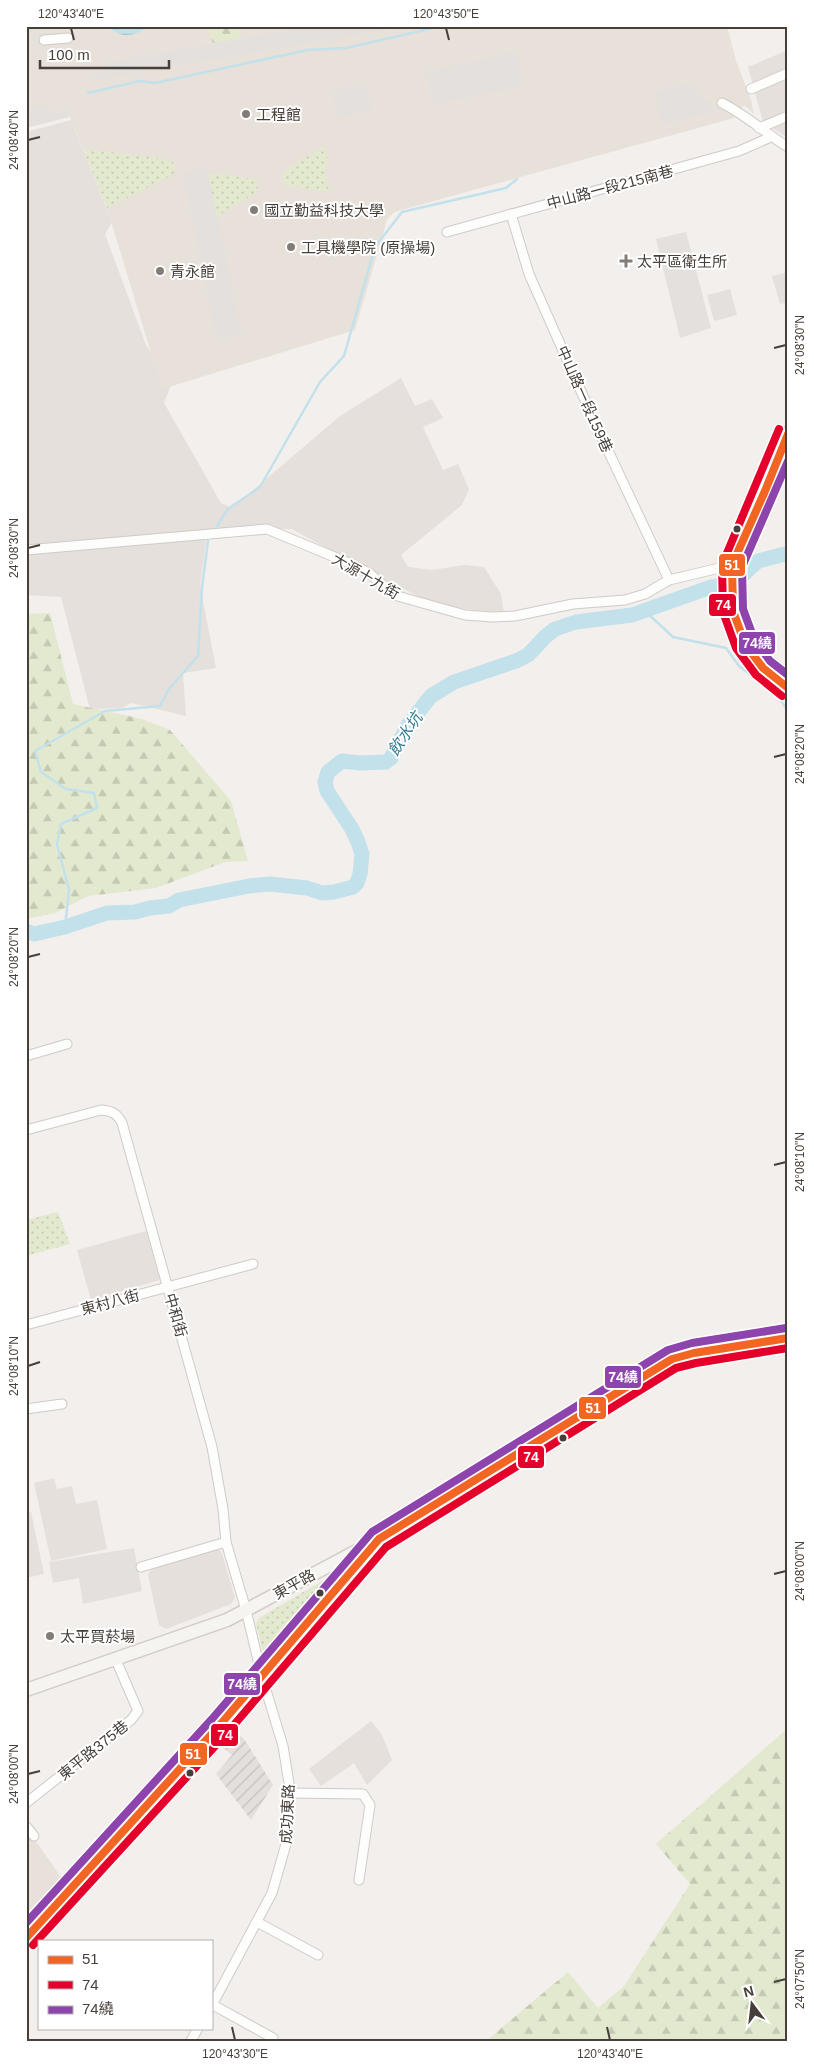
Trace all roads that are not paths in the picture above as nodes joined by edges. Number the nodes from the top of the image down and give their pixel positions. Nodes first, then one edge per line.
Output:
1 (68, 38) dead end
2 (44, 40) dead end
3 (788, 73) edge
4 (750, 89) dead end
5 (722, 104) dead end
6 (788, 116) edge
7 (759, 128) junction
8 (772, 137) junction
9 (788, 147) edge
10 (511, 214) junction
11 (447, 232) dead end
12 (788, 433) edge
13 (26, 550) edge
14 (732, 565) junction
15 (669, 580) junction
16 (788, 688) edge
17 (67, 1044) dead end
18 (26, 1056) edge
19 (26, 1130) edge
20 (253, 1264) dead end
21 (168, 1287) junction
22 (26, 1325) edge
23 (788, 1338) edge
24 (62, 1404) dead end
25 (26, 1409) edge
26 (379, 1538) junction
27 (226, 1542) junction
28 (141, 1567) dead end
29 (246, 1610) junction
30 (116, 1660) junction
31 (262, 1677) junction
32 (26, 1690) edge
33 (290, 1793) junction
34 (26, 1803) edge
35 (26, 1826) edge
36 (34, 1836) dead end
37 (359, 1880) dead end
38 (256, 1922) junction
39 (26, 1938) edge
40 (318, 1955) dead end
41 (212, 2006) edge
42 (273, 2041) edge

1 - 2 street
3 - 4 street
5 - 7 street
6 - 7 street
7 - 8 street
8 - 9 street
8 - 10 street, 中山路一段215南巷
10 - 11 street, 中山路一段215南巷
10 - 15 street, 中山路一段159巷
12 - 14 main road
13 - 15 street, 大源十九街
14 - 15 street, 大源十九街
14 - 16 main road
17 - 18 street
19 - 21 street, 中和街
20 - 21 street, 東村八街
21 - 22 street, 東村八街
21 - 27 street, 中和街
23 - 26 main road, 東平路
24 - 25 street
26 - 29 main road, 東平路
26 - 31 main road
27 - 28 street
27 - 29 street, 中和街
29 - 30 main road, 東平路
29 - 31 street, 成功東路
30 - 32 main road, 東平路
30 - 34 street, 東平路375巷
31 - 33 street, 成功東路
31 - 39 main road
33 - 37 street
33 - 38 street, 成功東路
35 - 36 street
38 - 40 street
38 - 41 street, 成功東路
41 - 42 street

